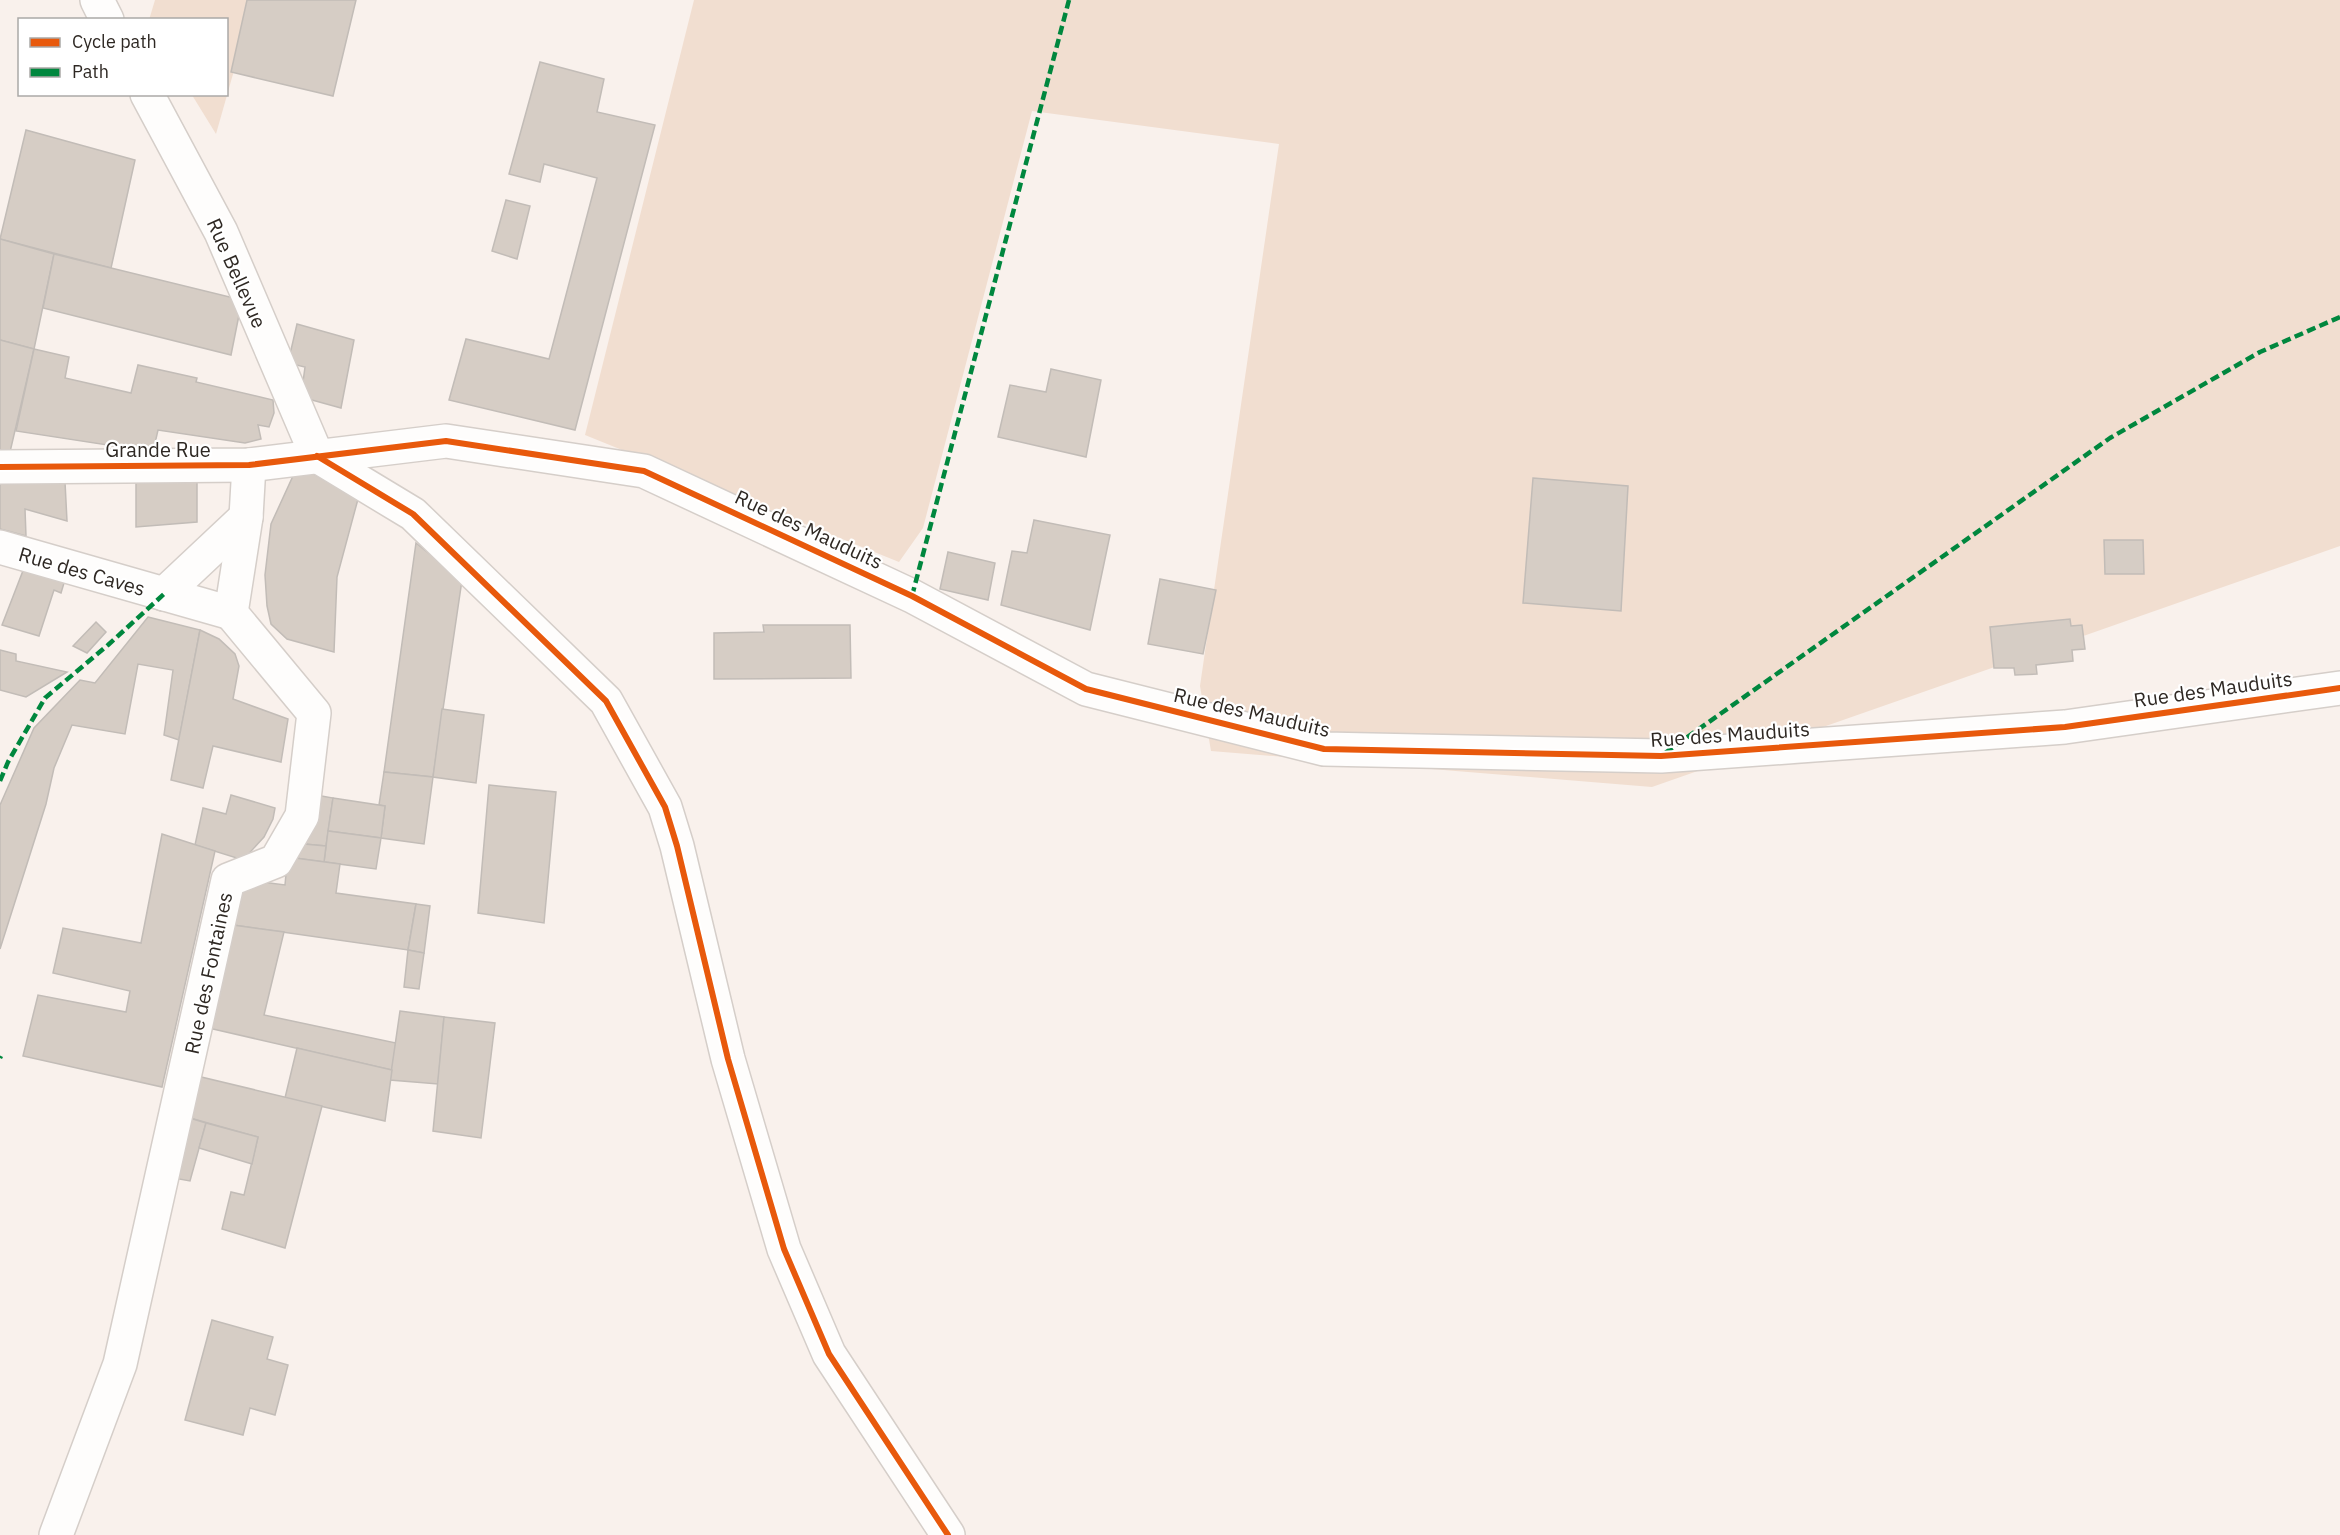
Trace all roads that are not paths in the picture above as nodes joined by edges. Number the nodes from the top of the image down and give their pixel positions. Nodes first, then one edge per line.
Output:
1 (97, 0) edge
2 (106, 18) edge
3 (148, 96) edge
4 (317, 456) junction
5 (249, 465) junction
6 (0, 467) edge
7 (246, 517) junction
8 (0, 547) edge
9 (164, 594) junction
10 (231, 613) junction
11 (2340, 688) edge
12 (56, 1535) edge
13 (948, 1535) edge

1 - 2 street
3 - 4 street, Rue Bellevue
4 - 5 street, Grande Rue
4 - 11 street, Rue des Mauduits
4 - 13 street
5 - 6 street, Grande Rue
5 - 7 street
7 - 9 street, Rue des Caves
7 - 10 street
8 - 9 street, Rue des Caves
9 - 10 street, Rue des Caves
10 - 12 street, Rue des Fontaines

